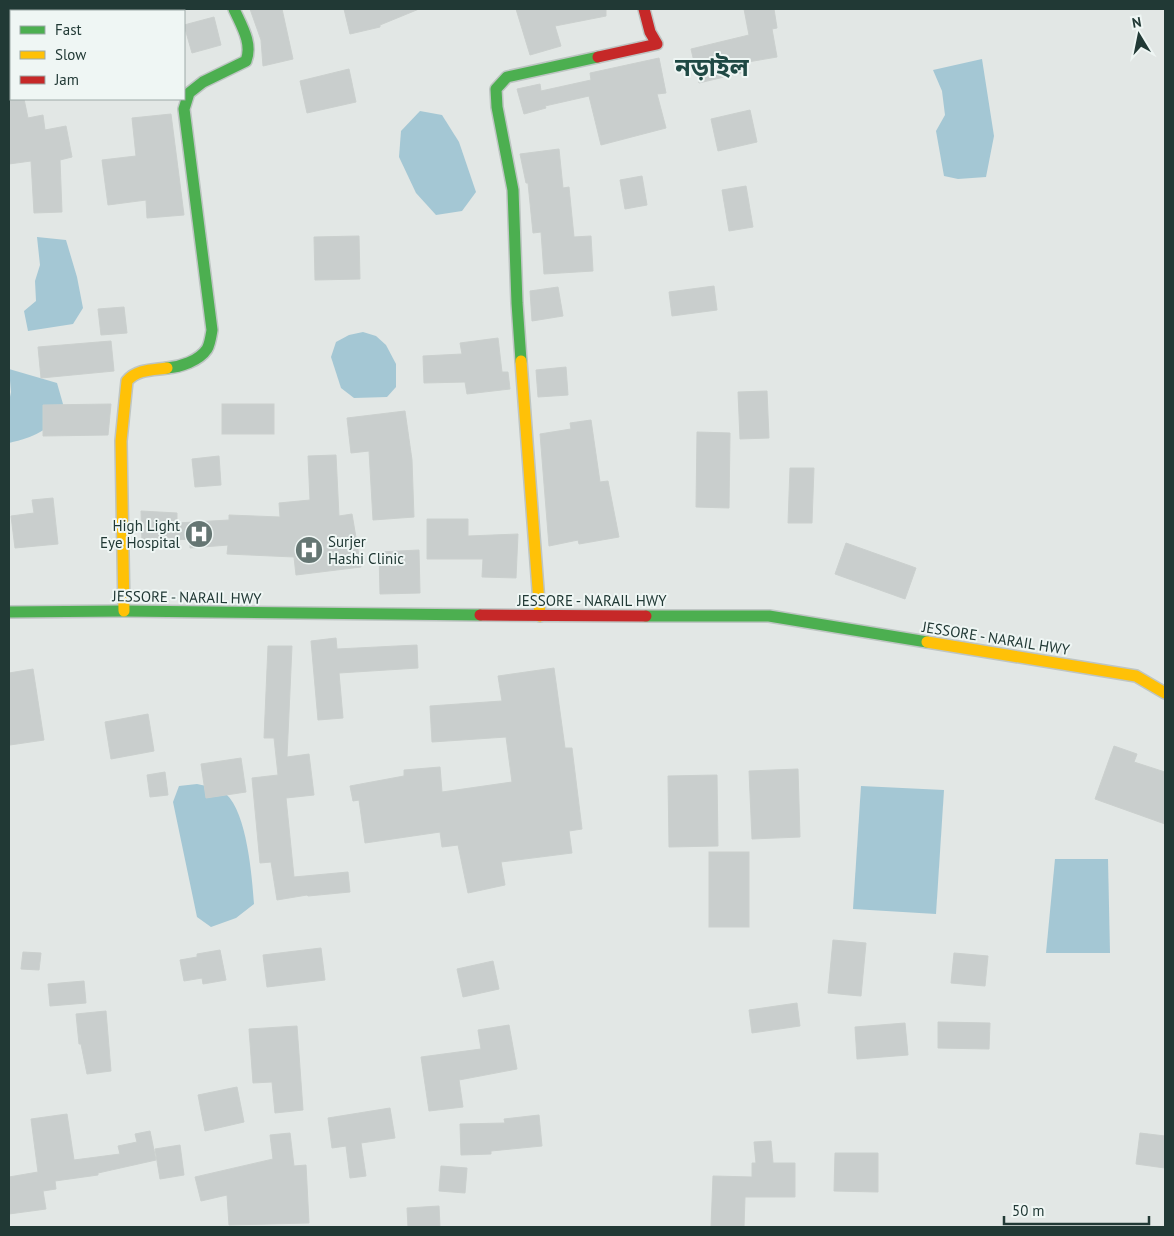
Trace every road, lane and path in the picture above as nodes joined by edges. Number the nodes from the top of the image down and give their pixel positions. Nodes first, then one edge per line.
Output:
1 (234, 9) edge
2 (644, 9) edge
3 (124, 611) junction
4 (9, 612) edge
5 (540, 616) junction
6 (1165, 693) edge

1 - 3 main road
2 - 5 main road
3 - 4 main road, JESSORE - NARAIL HWY
3 - 5 main road, JESSORE - NARAIL HWY
5 - 6 main road, JESSORE - NARAIL HWY

